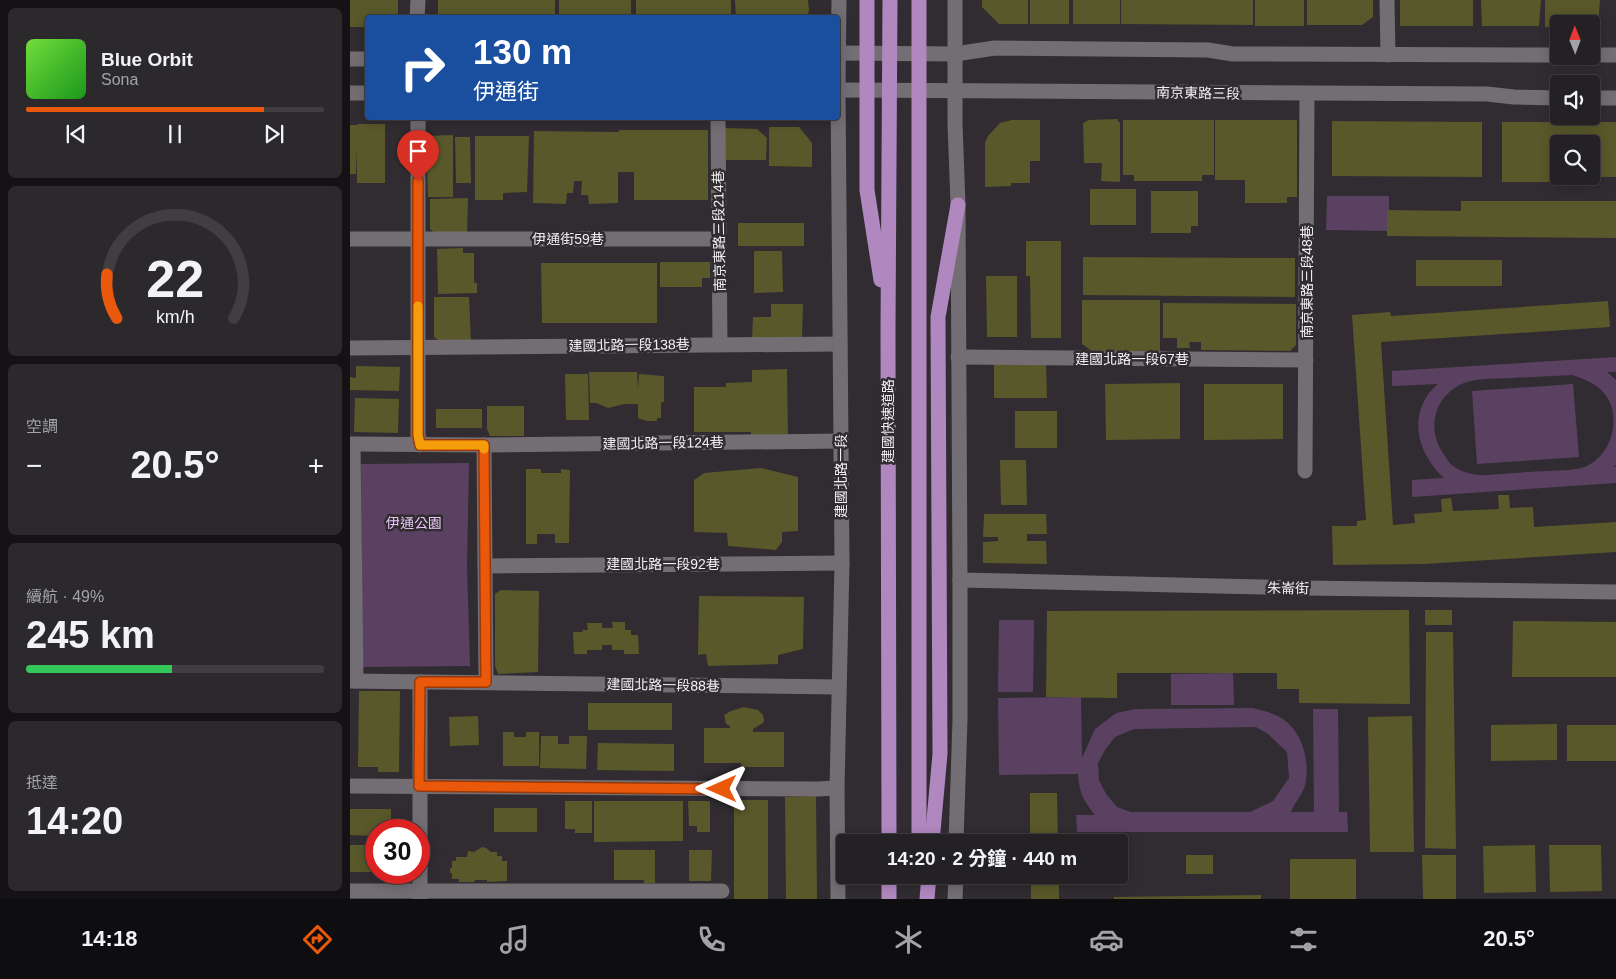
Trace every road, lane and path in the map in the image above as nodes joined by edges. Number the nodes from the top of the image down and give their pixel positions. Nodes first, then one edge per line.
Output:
1 (418, 0) edge
2 (839, 0) edge
3 (867, 0) edge
4 (890, 0) edge
5 (920, 0) edge
6 (955, 0) edge
7 (1387, 0) edge
8 (417, 15) edge
9 (839, 15) edge
10 (840, 53) edge
11 (955, 54) junction
12 (1388, 55) junction
13 (1550, 55) edge
14 (1600, 55) edge
15 (1616, 55) edge
16 (365, 58) edge
17 (350, 59) edge
18 (840, 90) edge
19 (955, 91) junction
20 (350, 93) edge
21 (365, 93) edge
22 (1307, 94) junction
23 (1550, 98) edge
24 (1600, 98) edge
25 (1616, 98) edge
26 (418, 120) edge
27 (718, 120) edge
28 (838, 120) edge
29 (958, 205) junction
30 (417, 238) junction
31 (350, 239) edge
32 (719, 239) junction
33 (888, 329) junction
34 (720, 344) junction
35 (840, 344) junction
36 (350, 348) edge
37 (418, 348) junction
38 (958, 357) junction
39 (1306, 360) junction
40 (842, 441) junction
41 (352, 444) edge
42 (420, 445) junction
43 (484, 445) junction
44 (1305, 471) dead end
45 (352, 562) edge
46 (842, 563) junction
47 (485, 566) junction
48 (960, 580) junction
49 (1616, 592) edge
50 (353, 681) edge
51 (420, 682) junction
52 (486, 682) junction
53 (839, 687) junction
54 (350, 786) edge
55 (419, 786) junction
56 (836, 788) junction
57 (889, 834) edge
58 (919, 834) edge
59 (933, 834) edge
60 (956, 834) edge
61 (889, 884) edge
62 (919, 884) edge
63 (928, 884) edge
64 (956, 884) edge
65 (350, 891) edge
66 (722, 891) dead end
67 (420, 895) edge
68 (838, 899) edge
69 (889, 899) edge
70 (919, 899) edge
71 (927, 899) edge
72 (955, 899) edge

1 - 8 street
2 - 9 street, 建國北路一段
3 - 33 highway
4 - 33 highway, 建國快速道路
5 - 58 highway
6 - 11 street
7 - 12 street
10 - 11 street
11 - 12 street
11 - 19 street
12 - 13 street
14 - 15 street
16 - 17 street
18 - 19 street, 南京東路三段
19 - 22 street, 南京東路三段
19 - 29 street
20 - 21 street
22 - 23 street, 南京東路三段
22 - 39 street, 南京東路三段48巷
24 - 25 street
26 - 30 street
27 - 32 street, 南京東路三段214巷
28 - 35 street, 建國北路一段
29 - 38 street
29 - 59 highway
30 - 31 street, 伊通街59巷
30 - 32 street, 伊通街59巷
30 - 37 street
32 - 34 street, 南京東路三段214巷
33 - 57 highway, 建國快速道路
34 - 35 street, 建國北路一段138巷
34 - 37 street, 建國北路一段138巷
35 - 40 street, 建國北路一段
36 - 37 street, 建國北路一段138巷
37 - 42 street
38 - 39 street, 建國北路一段67巷
38 - 48 street
39 - 44 street, 南京東路三段48巷
40 - 43 street, 建國北路一段124巷
40 - 46 street, 建國北路一段
41 - 42 street, 建國北路一段124巷
41 - 45 street
42 - 43 street, 建國北路一段124巷
43 - 47 street
45 - 50 street
46 - 47 street, 建國北路一段92巷
46 - 53 street, 建國北路一段
47 - 52 street
48 - 49 street, 朱崙街
48 - 60 street
50 - 51 street, 建國北路一段88巷
51 - 52 street, 建國北路一段88巷
51 - 55 street
52 - 53 street, 建國北路一段88巷
53 - 56 street, 建國北路一段
54 - 55 street
55 - 56 street
55 - 67 street
56 - 68 street, 建國北路一段
61 - 69 highway
62 - 70 highway
63 - 71 highway
64 - 72 street
65 - 67 street
66 - 67 street

